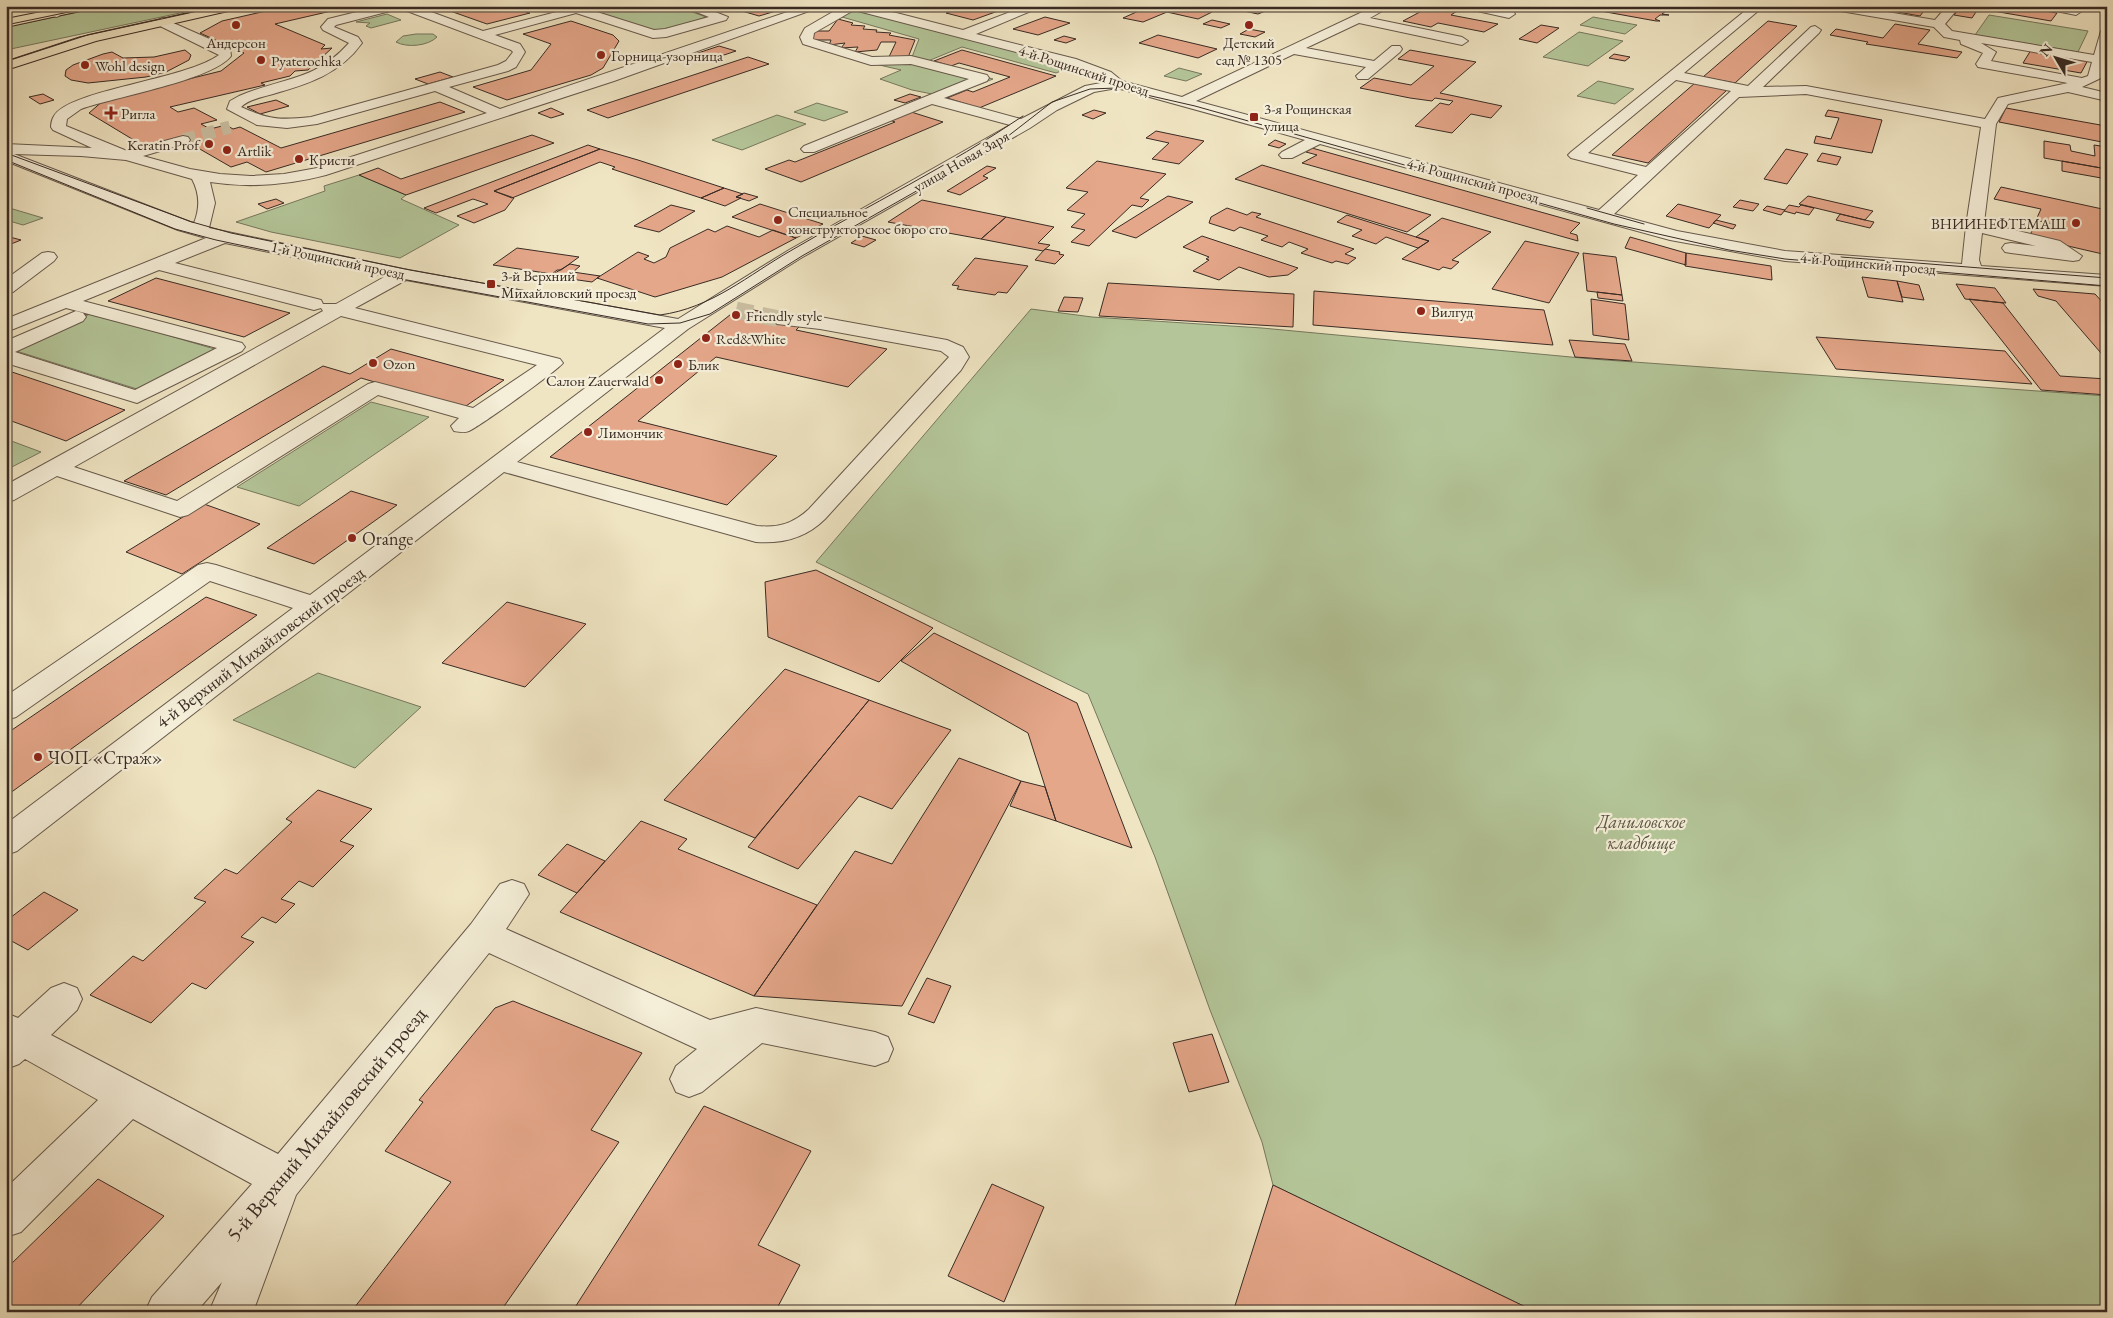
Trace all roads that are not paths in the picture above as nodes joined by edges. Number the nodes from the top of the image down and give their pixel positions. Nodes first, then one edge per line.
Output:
1 (89, 6) edge
2 (237, 6) edge
3 (687, 6) edge
4 (817, 6) edge
5 (853, 6) edge
6 (1037, 6) edge
7 (1385, 6) edge
8 (1468, 6) edge
9 (1758, 6) edge
10 (1829, 6) edge
11 (1954, 6) edge
12 (2046, 6) edge
13 (390, 7) edge
14 (570, 8) edge
15 (54, 10) edge
16 (923, 10) dead end
17 (2076, 11) dead end
18 (1509, 14) dead end
19 (722, 17) junction
20 (902, 18) junction
21 (1358, 19) junction
22 (736, 21) dead end
23 (162, 22) junction
24 (6, 23) edge
25 (1943, 29) junction
26 (1815, 30) dead end
27 (649, 34) junction
28 (964, 34) junction
29 (482, 35) junction
30 (93, 38) junction
31 (2106, 38) edge
32 (1462, 41) dead end
33 (642, 47) dead end
34 (1396, 49) dead end
35 (1293, 50) junction
36 (6, 54) edge
37 (1377, 65) junction
38 (6, 66) edge
39 (2101, 68) edge
40 (1673, 75) junction
41 (1358, 80) dead end
42 (2084, 82) junction
43 (1117, 84) junction
44 (437, 87) junction
45 (2068, 88) junction
46 (1751, 91) junction
47 (2107, 97) edge
48 (931, 99) junction
49 (1186, 101) junction
50 (1048, 109) junction
51 (501, 114) junction
52 (1069, 116) dead end
53 (256, 120) junction
54 (1989, 124) junction
55 (238, 125) tunnel mouth
56 (1025, 125) junction
57 (1319, 138) junction
58 (183, 140) tunnel mouth
59 (6, 149) edge
60 (810, 149) dead end
61 (1287, 155) dead end
62 (6, 156) edge
63 (125, 156) junction
64 (28, 165) junction
65 (1651, 173) junction
66 (6, 174) edge
67 (199, 177) junction
68 (1602, 216) junction
69 (1974, 226) junction
70 (199, 230) junction
71 (223, 237) junction
72 (2011, 248) dead end
73 (795, 254) junction
74 (48, 257) dead end
75 (817, 259) dead end
76 (157, 264) junction
77 (1973, 271) junction
78 (403, 274) junction
79 (2107, 281) edge
80 (6, 288) edge
81 (64, 302) junction
82 (314, 304) junction
83 (714, 305) junction
84 (93, 308) junction
85 (338, 310) junction
86 (736, 310) tunnel mouth
87 (784, 320) tunnel mouth
88 (681, 325) junction
89 (6, 326) edge
90 (235, 347) junction
91 (6, 349) edge
92 (6, 356) edge
93 (500, 464) junction
94 (55, 468) junction
95 (6, 495) edge
96 (314, 606) junction
97 (6, 710) edge
98 (6, 842) edge
99 (512, 894) dead end
100 (483, 934) junction
101 (64, 999) dead end
102 (756, 1025) junction
103 (12, 1040) edge
104 (874, 1049) dead end
105 (688, 1079) dead end
106 (129, 1096) junction
107 (282, 1179) junction
108 (6, 1217) edge
109 (167, 1312) edge
110 (231, 1312) edge

1 - 15 main road
2 - 23 main road
3 - 19 street
4 - 51 street
5 - 20 street, 4-й Рощинский проезд
5 - 48 street
6 - 28 street
7 - 21 street
8 - 18 street
9 - 40 street
10 - 25 street
11 - 25 street
12 - 17 street
13 - 29 street
13 - 53 street
14 - 27 street
14 - 29 street
15 - 24 main road
16 - 20 street
19 - 22 street
19 - 27 street
20 - 28 street, 4-й Рощинский проезд
21 - 32 street
21 - 35 street
23 - 30 main road
23 - 63 street
25 - 39 street
25 - 42 street
26 - 46 street
27 - 33 street
28 - 43 street, 4-й Рощинский проезд
29 - 44 street
30 - 36 main road
30 - 38 main road
31 - 39 street
34 - 37 street
35 - 37 street
35 - 49 street
37 - 41 street
39 - 42 street
40 - 46 street
40 - 65 street
42 - 45 street
43 - 49 street, 4-й Рощинский проезд
43 - 50 street, улица Новая Заря
44 - 51 street
44 - 53 street
45 - 47 street
45 - 54 street
46 - 54 street
46 - 65 street
48 - 56 street
48 - 60 street
49 - 57 street, 4-й Рощинский проезд
50 - 52 street
50 - 56 street, улица Новая Заря
51 - 67 street
53 - 55 street
54 - 69 street
56 - 73 street, улица Новая Заря
57 - 61 street
57 - 68 street, 4-й Рощинский проезд
58 - 63 street
59 - 63 street
62 - 64 street, 1-й Рощинский проезд
63 - 67 street
64 - 66 street
64 - 70 street, 1-й Рощинский проезд
65 - 68 street
67 - 70 street
68 - 77 street, 4-й Рощинский проезд
69 - 72 street
69 - 77 street
70 - 71 street, 1-й Рощинский проезд
71 - 76 street
71 - 78 street, 1-й Рощинский проезд
73 - 75 street
73 - 83 street, улица Новая Заря
74 - 80 street
76 - 81 street
76 - 82 street
77 - 79 street, 4-й Рощинский проезд
78 - 85 street
78 - 88 street, 1-й Рощинский проезд
81 - 84 street
81 - 89 street
82 - 85 street
82 - 90 street
83 - 86 street
83 - 88 street, улица Новая Заря
84 - 90 street
84 - 91 street
85 - 94 street
85 - 94 street
87 - 93 street
88 - 93 street, 4-й Верхний Михайловский проезд
90 - 92 street
93 - 96 street, 4-й Верхний Михайловский проезд
94 - 95 street
96 - 97 street
96 - 98 street, 4-й Верхний Михайловский проезд
99 - 100 street, 5-й Верхний Михайловский проезд
100 - 102 street
100 - 107 street, 5-й Верхний Михайловский проезд
101 - 103 street
102 - 104 street
102 - 105 street
103 - 106 street
106 - 107 street
106 - 108 street
107 - 109 street, 5-й Верхний Михайловский проезд
107 - 110 street

